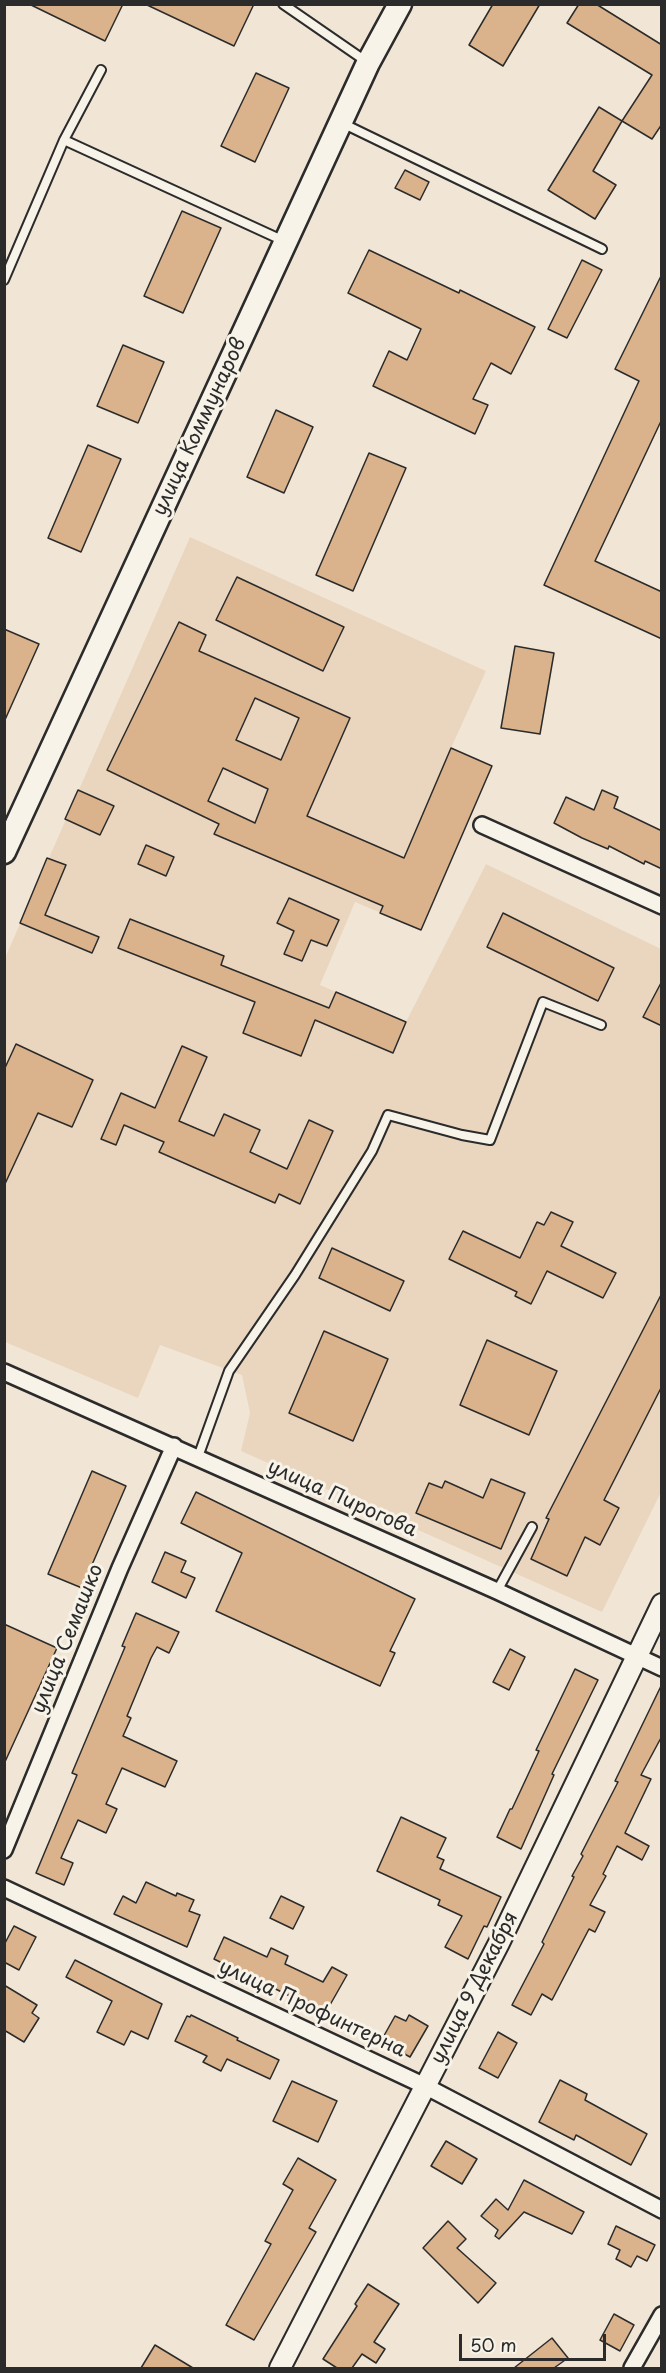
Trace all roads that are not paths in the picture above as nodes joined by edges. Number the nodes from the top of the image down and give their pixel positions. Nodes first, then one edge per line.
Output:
1 (283, 4) edge
2 (400, 4) edge
3 (368, 63) junction
4 (101, 70) dead end
5 (340, 122) junction
6 (64, 140) junction
7 (285, 242) junction
8 (602, 249) dead end
9 (4, 280) edge
10 (482, 825) dead end
11 (4, 852) edge
12 (662, 906) edge
13 (601, 1025) dead end
14 (4, 1372) edge
15 (174, 1446) junction
16 (198, 1457) junction
17 (532, 1527) dead end
18 (496, 1591) junction
19 (662, 1604) edge
20 (638, 1655) junction
21 (662, 1668) edge
22 (4, 1850) edge
23 (4, 1888) edge
24 (425, 2086) junction
25 (662, 2210) edge
26 (662, 2315) edge
27 (280, 2368) edge
28 (632, 2368) edge

1 - 3 lane
2 - 3 main road, улица Коммунаров
3 - 5 main road, улица Коммунаров
4 - 6 lane
5 - 7 main road, улица Коммунаров
5 - 8 lane
6 - 7 lane
6 - 9 lane
7 - 11 main road, улица Коммунаров
10 - 12 street
13 - 16 lane
14 - 15 street, улица Пирогова
15 - 16 street, улица Пирогова
15 - 22 street, улица Семашко
16 - 18 street, улица Пирогова
17 - 18 lane
18 - 20 street, улица Пирогова
19 - 20 street, улица 9 Декабря
20 - 21 street, улица Пирогова
20 - 24 street, улица 9 Декабря
23 - 24 street, улица Профинтерна
24 - 25 street, улица Профинтерна
24 - 27 street, улица 9 Декабря
26 - 28 street

